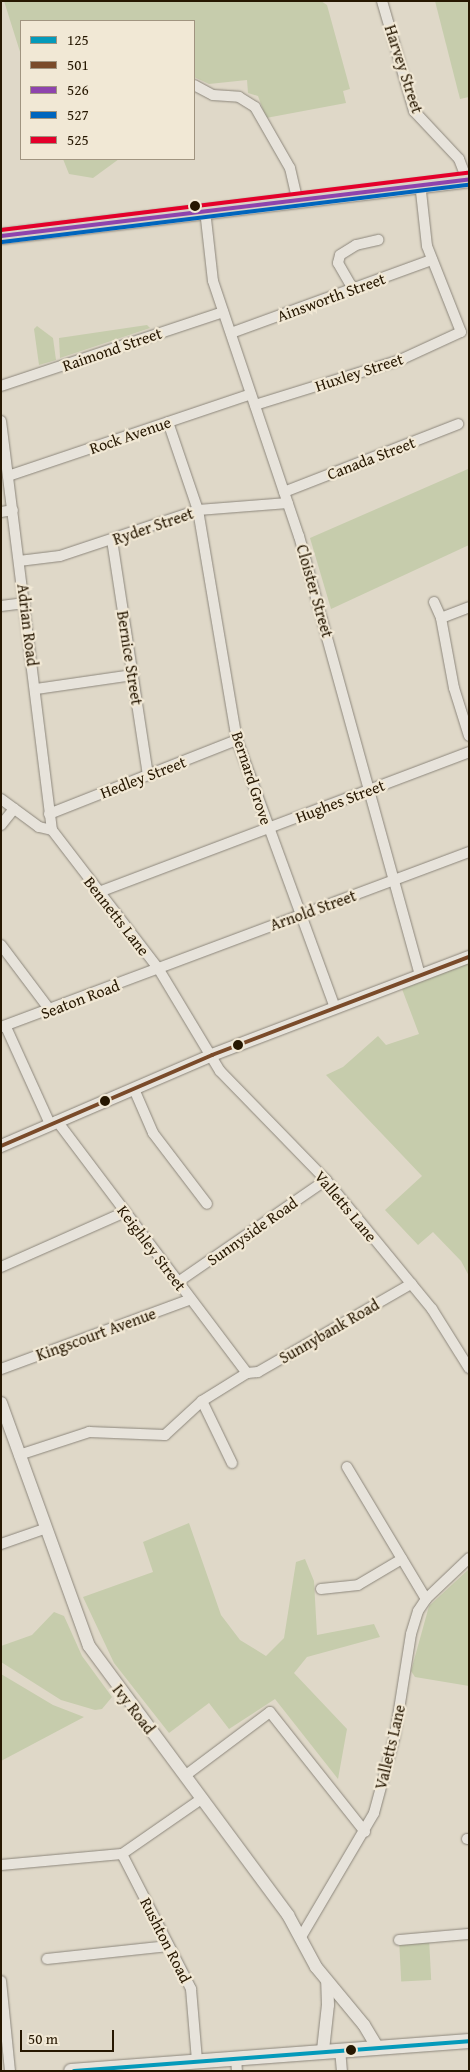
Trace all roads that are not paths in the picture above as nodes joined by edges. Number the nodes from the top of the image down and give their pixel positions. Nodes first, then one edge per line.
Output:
1 (382, 1) edge
2 (195, 86) edge
3 (468, 180) edge
4 (420, 183) junction
5 (297, 198) junction
6 (205, 210) junction
7 (1, 236) edge
8 (378, 240) dead end
9 (432, 260) junction
10 (353, 289) junction
11 (223, 312) junction
12 (231, 333) junction
13 (1, 386) edge
14 (251, 394) junction
15 (255, 405) junction
16 (1, 422) edge
17 (168, 422) junction
18 (458, 424) dead end
19 (8, 476) junction
20 (284, 492) junction
21 (288, 503) junction
22 (13, 510) junction
23 (198, 510) junction
24 (1, 512) edge
25 (112, 540) junction
26 (19, 561) junction
27 (434, 602) dead end
28 (25, 604) junction
29 (1, 606) edge
30 (469, 608) edge
31 (441, 618) junction
32 (133, 675) junction
33 (36, 689) junction
34 (469, 736) edge
35 (237, 740) junction
36 (469, 752) edge
37 (148, 775) junction
38 (370, 790) junction
39 (1, 799) edge
40 (14, 809) junction
41 (49, 814) junction
42 (1, 825) edge
43 (268, 828) junction
44 (52, 830) junction
45 (469, 852) edge
46 (394, 880) junction
47 (99, 892) junction
48 (299, 915) junction
49 (1, 945) edge
50 (469, 957) edge
51 (158, 968) junction
52 (420, 975) junction
53 (335, 1008) junction
54 (50, 1010) junction
55 (3, 1027) edge
56 (212, 1055) junction
57 (134, 1089) junction
58 (53, 1123) junction
59 (1, 1146) edge
60 (326, 1180) junction
61 (207, 1204) dead end
62 (124, 1212) junction
63 (1, 1267) edge
64 (178, 1282) junction
65 (411, 1284) junction
66 (191, 1299) junction
67 (469, 1368) edge
68 (1, 1369) edge
69 (247, 1373) junction
70 (202, 1401) junction
71 (1, 1403) edge
72 (20, 1455) junction
73 (232, 1463) dead end
74 (347, 1467) dead end
75 (44, 1529) junction
76 (1, 1544) edge
77 (469, 1558) edge
78 (402, 1559) junction
79 (321, 1589) dead end
80 (426, 1599) junction
81 (186, 1775) junction
82 (203, 1798) junction
83 (364, 1832) junction
84 (122, 1854) junction
85 (1, 1865) edge
86 (469, 1934) edge
87 (301, 1937) junction
88 (399, 1940) dead end
89 (168, 1946) junction
90 (47, 1959) dead end
91 (1, 1981) edge
92 (327, 1982) junction
93 (469, 2041) edge
94 (377, 2047) junction
95 (340, 2049) junction
96 (323, 2050) junction
97 (197, 2061) junction
98 (236, 2064) edge
99 (113, 2069) edge
100 (10, 2071) edge
101 (71, 2071) edge
102 (342, 2071) edge

1 - 3 street, Harvey Street
2 - 5 street
3 - 4 main road
4 - 5 main road
4 - 9 street
5 - 6 main road
6 - 7 main road
6 - 11 street, Cloister Street
8 - 10 street
9 - 10 street, Ainsworth Street
9 - 15 street, Huxley Street
10 - 12 street, Ainsworth Street
11 - 12 street, Cloister Street
11 - 13 street, Raimond Street
12 - 14 street, Cloister Street
14 - 15 street, Cloister Street
14 - 17 street, Rock Avenue
15 - 20 street, Cloister Street
16 - 19 street, Adrian Road
17 - 19 street, Rock Avenue
17 - 23 street, Bernard Grove
18 - 20 street, Canada Street
19 - 22 street, Adrian Road
20 - 21 street, Cloister Street
21 - 23 street, Ryder Street
21 - 38 street, Cloister Street
22 - 24 street
22 - 26 street, Adrian Road
23 - 25 street, Ryder Street
23 - 35 street, Bernard Grove
25 - 26 street, Ryder Street
25 - 32 street, Bernice Street
26 - 28 street, Adrian Road
27 - 31 street
28 - 29 street
28 - 33 street, Adrian Road
30 - 31 street
31 - 34 street
32 - 33 street
32 - 37 street, Bernice Street
33 - 41 street, Adrian Road
35 - 37 street, Hedley Street
35 - 43 street, Bernard Grove
36 - 38 street, Hughes Street
37 - 41 street, Hedley Street
38 - 43 street, Hughes Street
38 - 46 street, Cloister Street
39 - 40 street
40 - 42 street
40 - 44 street
41 - 44 street, Adrian Road
43 - 47 street, Hughes Street
43 - 48 street, Bernard Grove
44 - 47 street, Bennetts Lane
45 - 46 street, Arnold Street
46 - 48 street, Arnold Street
46 - 52 street, Cloister Street
47 - 51 street, Bennetts Lane
48 - 51 street, Arnold Street
48 - 53 street, Bernard Grove
49 - 54 street
50 - 52 street
51 - 54 street, Seaton Road
51 - 56 street, Bennetts Lane
52 - 53 street
53 - 56 street
54 - 55 street, Seaton Road
55 - 58 street, Keighley Street
56 - 57 street
56 - 60 street, Valletts Lane
57 - 58 street
57 - 61 street
58 - 59 street
58 - 62 street, Keighley Street
60 - 64 street, Sunnyside Road
60 - 65 street, Valletts Lane
62 - 63 street
62 - 64 street, Keighley Street
64 - 66 street, Keighley Street
65 - 67 street, Valletts Lane
65 - 69 street, Sunnybank Road
66 - 68 street, Kingscourt Avenue
66 - 69 street, Keighley Street
69 - 70 street, Sunnybank Road
70 - 72 street, Sunnybank Road
70 - 73 street
71 - 72 street, Ivy Road
72 - 75 street, Ivy Road
74 - 78 street
75 - 76 street
75 - 81 street, Ivy Road
77 - 80 street, Valletts Lane
78 - 79 street
78 - 80 street
80 - 83 street, Valletts Lane
81 - 82 street, Ivy Road
81 - 83 street
82 - 84 street
82 - 87 street, Ivy Road
83 - 87 street, Valletts Lane
84 - 85 street
84 - 89 street, Rushton Road
86 - 88 street
87 - 92 street, Ivy Road
89 - 90 street
89 - 97 street, Rushton Road
91 - 100 street
92 - 94 street, Ivy Road
92 - 96 street, Ivy Road
93 - 94 main road
94 - 95 main road
95 - 96 main road
95 - 102 street
96 - 98 main road
97 - 98 main road
97 - 99 main road
99 - 101 main road

